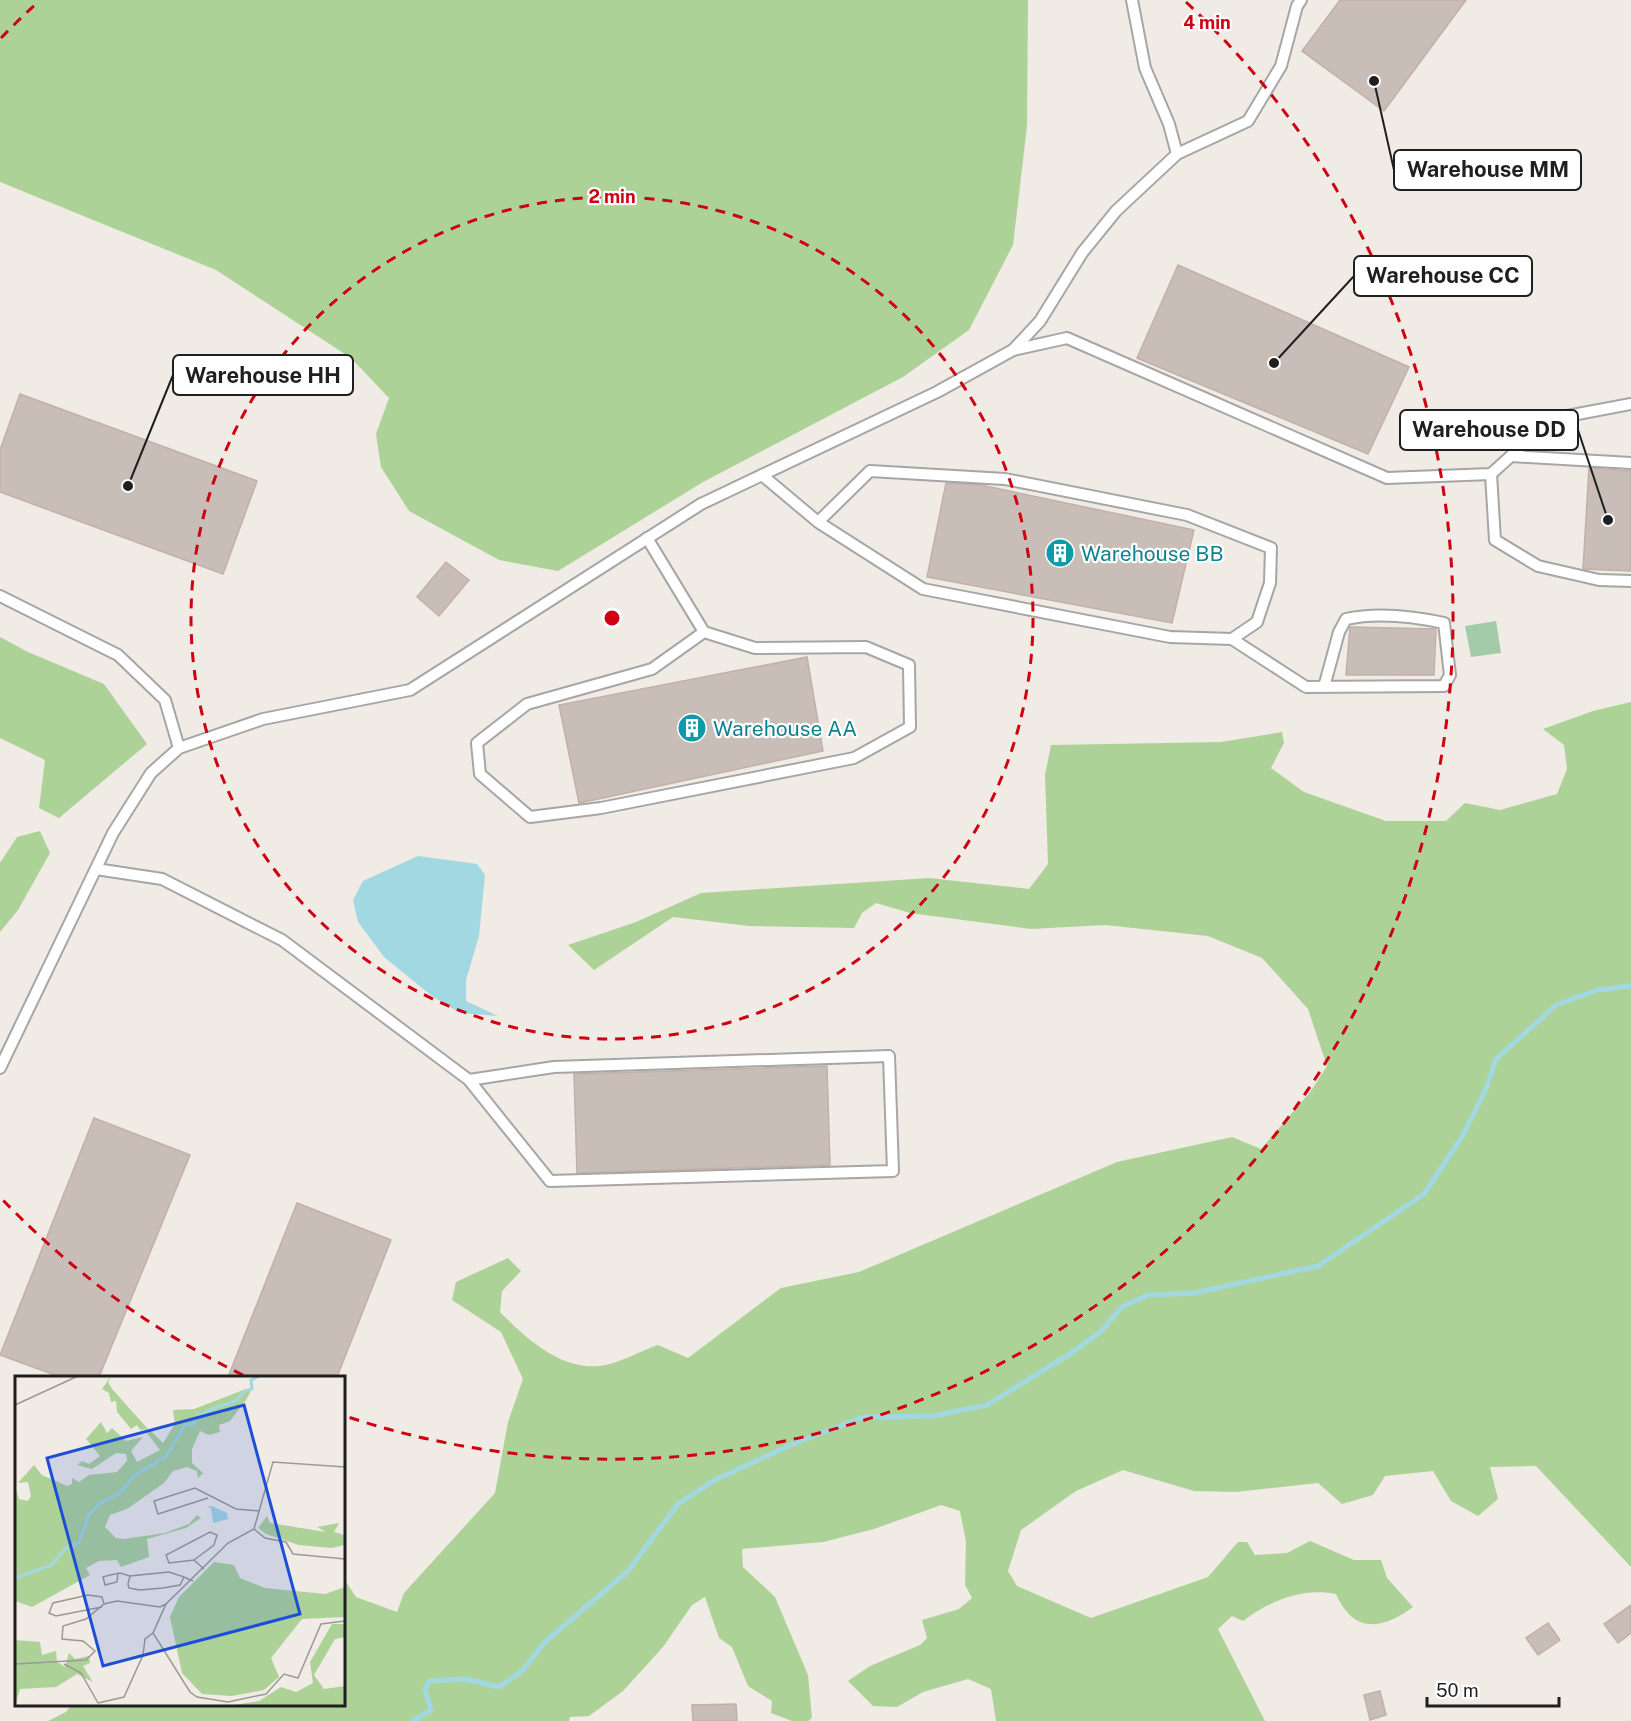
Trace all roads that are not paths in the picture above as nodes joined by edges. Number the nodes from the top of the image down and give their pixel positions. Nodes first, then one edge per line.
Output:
1 (1132, 0) edge
2 (1302, 0) edge
3 (1177, 154) junction
4 (1013, 350) junction
5 (1631, 404) edge
6 (1511, 456) junction
7 (1631, 463) edge
8 (1491, 474) junction
9 (762, 475) junction
10 (818, 522) junction
11 (647, 538) junction
12 (1631, 581) edge
13 (0, 596) edge
14 (704, 632) junction
15 (1232, 639) junction
16 (1324, 687) junction
17 (179, 748) junction
18 (96, 869) junction
19 (0, 1068) edge
20 (469, 1080) junction

1 - 3 lane
2 - 3 lane
3 - 4 lane
4 - 8 lane
4 - 9 lane
5 - 6 lane
6 - 7 lane
6 - 8 lane
8 - 12 lane
9 - 10 lane
9 - 11 lane
10 - 15 lane
10 - 15 lane
11 - 14 lane
11 - 17 lane
13 - 17 lane
14 - 14 lane
15 - 16 lane
16 - 16 lane
17 - 18 lane
18 - 19 lane
18 - 20 lane
20 - 20 lane

